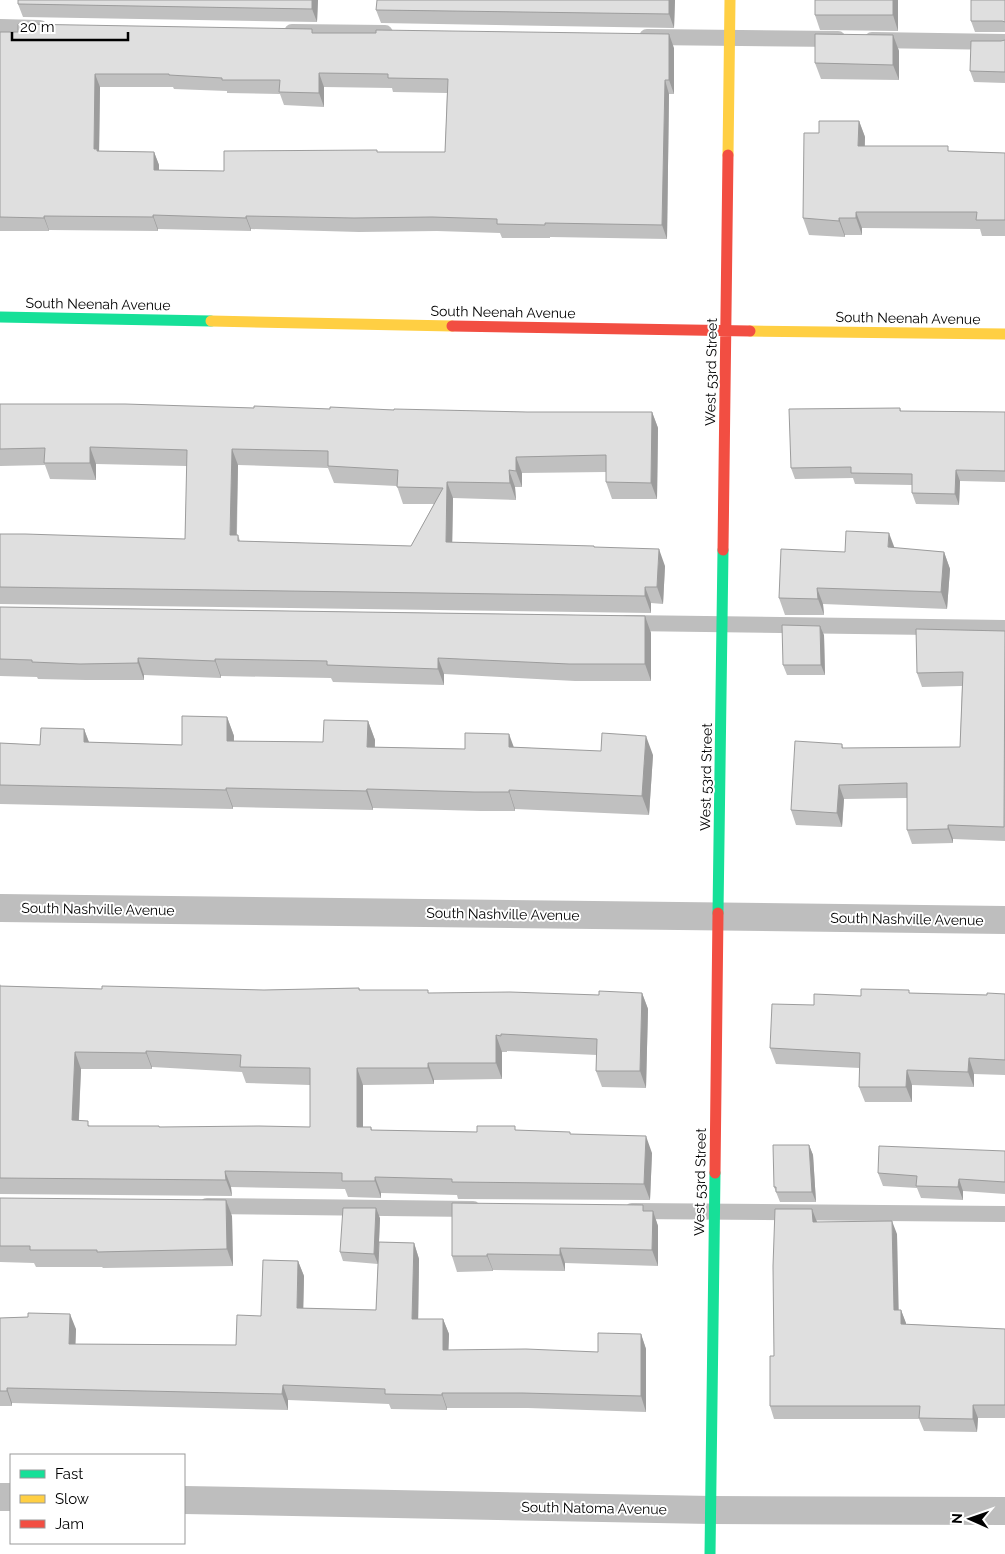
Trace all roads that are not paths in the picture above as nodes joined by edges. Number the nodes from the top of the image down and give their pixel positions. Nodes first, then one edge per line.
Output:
1 (730, 0) edge
2 (0, 27) edge
3 (60, 28) edge
4 (278, 31) edge
5 (396, 33) edge
6 (634, 37) edge
7 (730, 39) junction
8 (1005, 42) edge
9 (0, 318) edge
10 (726, 331) junction
11 (1005, 334) edge
12 (617, 623) edge
13 (723, 625) junction
14 (1005, 628) edge
15 (0, 908) edge
16 (718, 916) junction
17 (1005, 920) edge
18 (189, 1206) edge
19 (487, 1209) edge
20 (616, 1211) edge
21 (714, 1212) junction
22 (1005, 1214) edge
23 (185, 1500) edge
24 (711, 1510) junction
25 (1005, 1511) edge
26 (710, 1554) edge

1 - 7 street, West 53rd Street
2 - 3 lane
4 - 5 lane
6 - 7 lane
7 - 8 lane
7 - 10 street, West 53rd Street
9 - 10 street, South Neenah Avenue
10 - 11 street, South Neenah Avenue
10 - 13 street, West 53rd Street
12 - 13 lane
13 - 14 lane
13 - 16 street, West 53rd Street
15 - 16 street, South Nashville Avenue
16 - 17 street, South Nashville Avenue
16 - 21 street, West 53rd Street
18 - 19 lane
20 - 21 lane
21 - 22 lane
21 - 24 street, West 53rd Street
23 - 24 street, South Natoma Avenue
24 - 25 street, South Natoma Avenue
24 - 26 street, West 53rd Street

